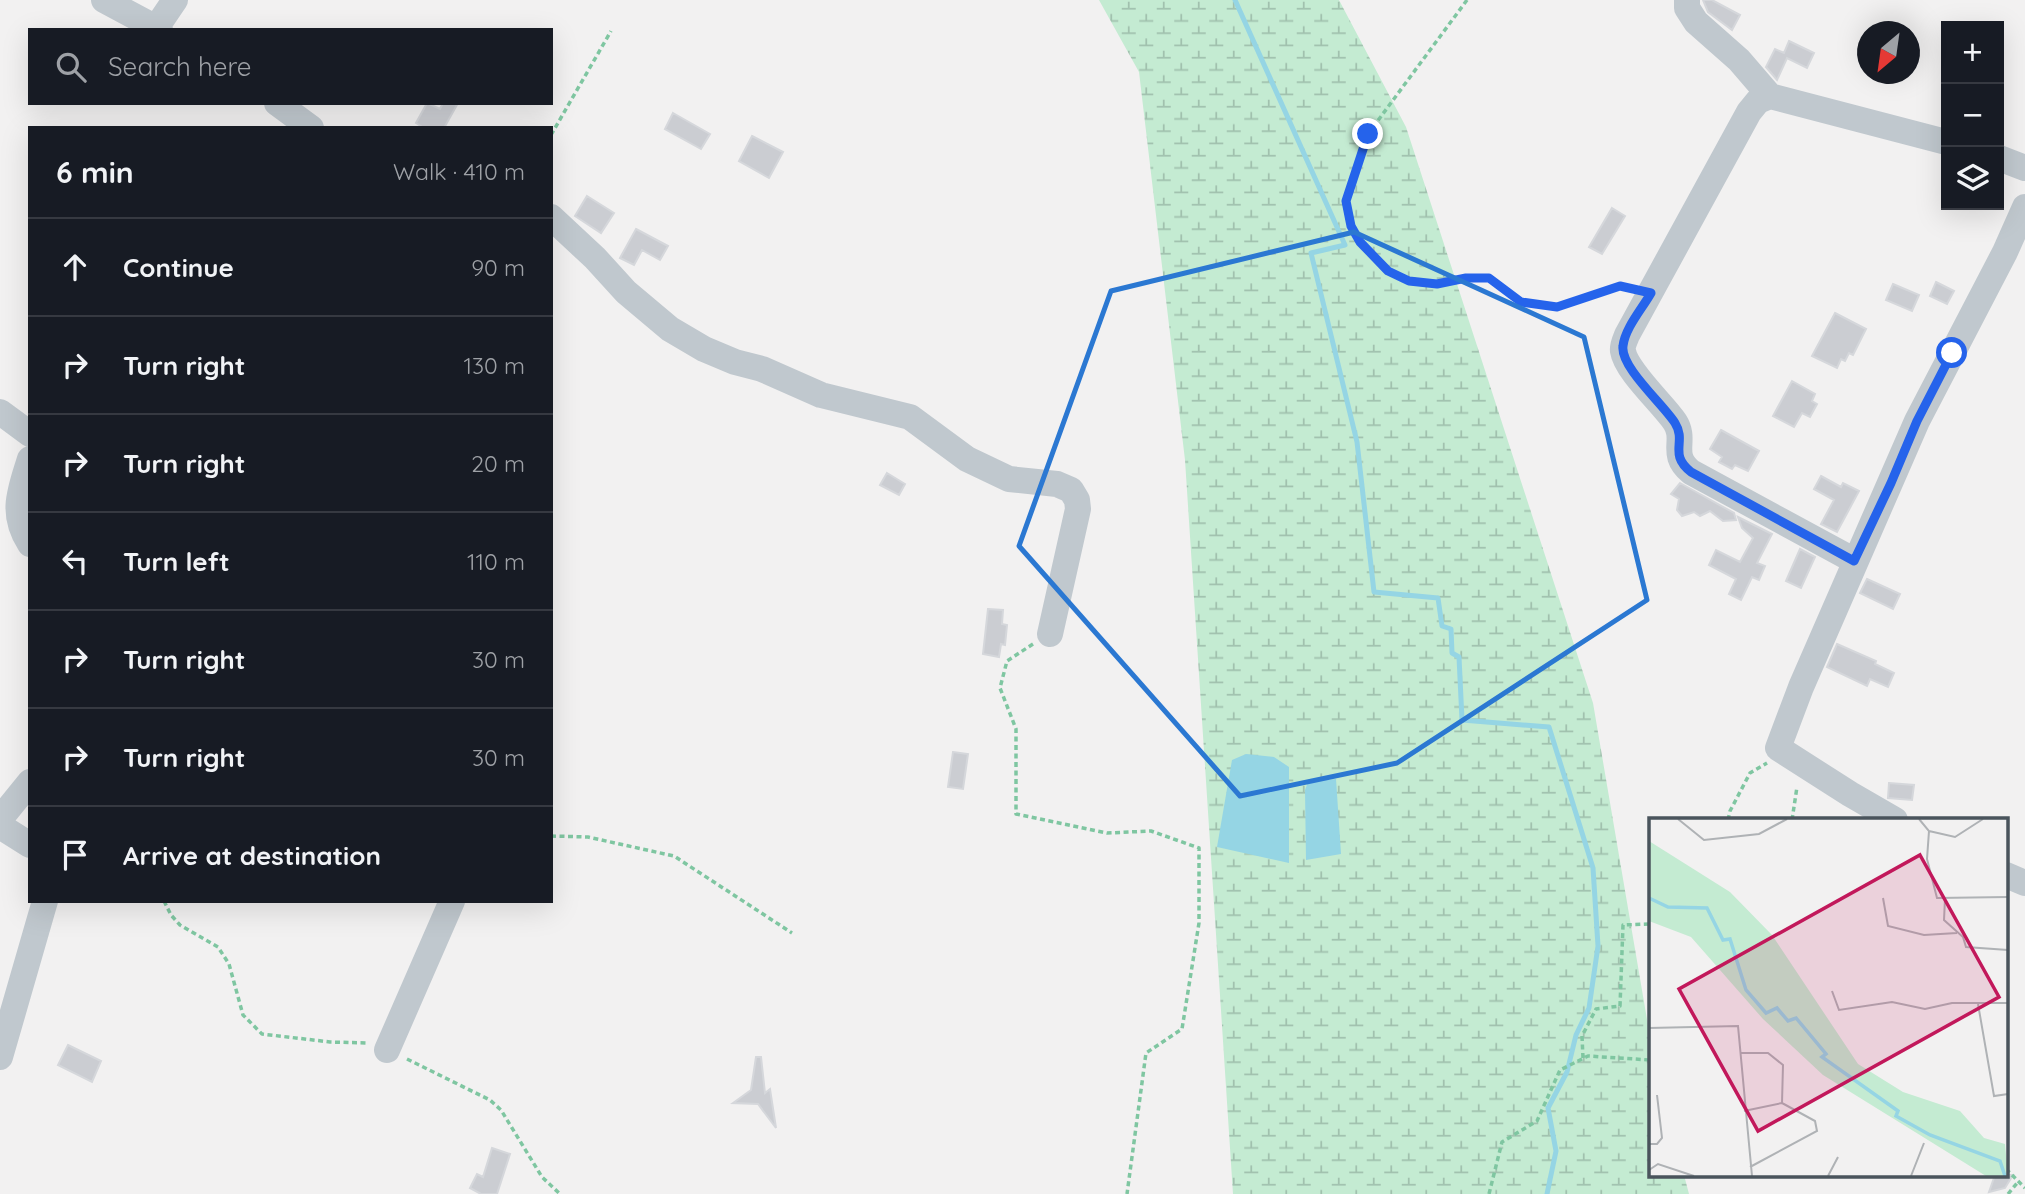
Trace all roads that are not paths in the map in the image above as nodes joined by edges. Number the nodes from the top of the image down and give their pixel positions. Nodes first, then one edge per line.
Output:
1 (104, 0) edge
2 (175, 0) edge
3 (1687, 0) edge
4 (156, 28) edge
5 (159, 28) edge
6 (1770, 96) junction
7 (281, 105) edge
8 (309, 126) edge
9 (1941, 141) edge
10 (2004, 160) edge
11 (2025, 167) edge
12 (2025, 207) edge
13 (553, 219) edge
14 (0, 412) edge
15 (28, 433) edge
16 (28, 465) edge
17 (28, 539) edge
18 (1854, 561) junction
19 (1050, 634) road end
20 (28, 784) edge
21 (1892, 818) edge
22 (0, 819) edge
23 (0, 826) edge
24 (28, 844) edge
25 (2008, 876) edge
26 (2025, 883) edge
27 (44, 903) edge
28 (451, 903) edge
29 (387, 1049) road end
30 (0, 1056) edge

1 - 4 street
2 - 5 street
3 - 6 street
6 - 9 street
6 - 18 street
7 - 8 street
10 - 11 street
12 - 18 street
13 - 19 street
14 - 15 street
16 - 17 street
18 - 21 street
20 - 22 street
23 - 24 street
25 - 26 street
27 - 30 street
28 - 29 street

